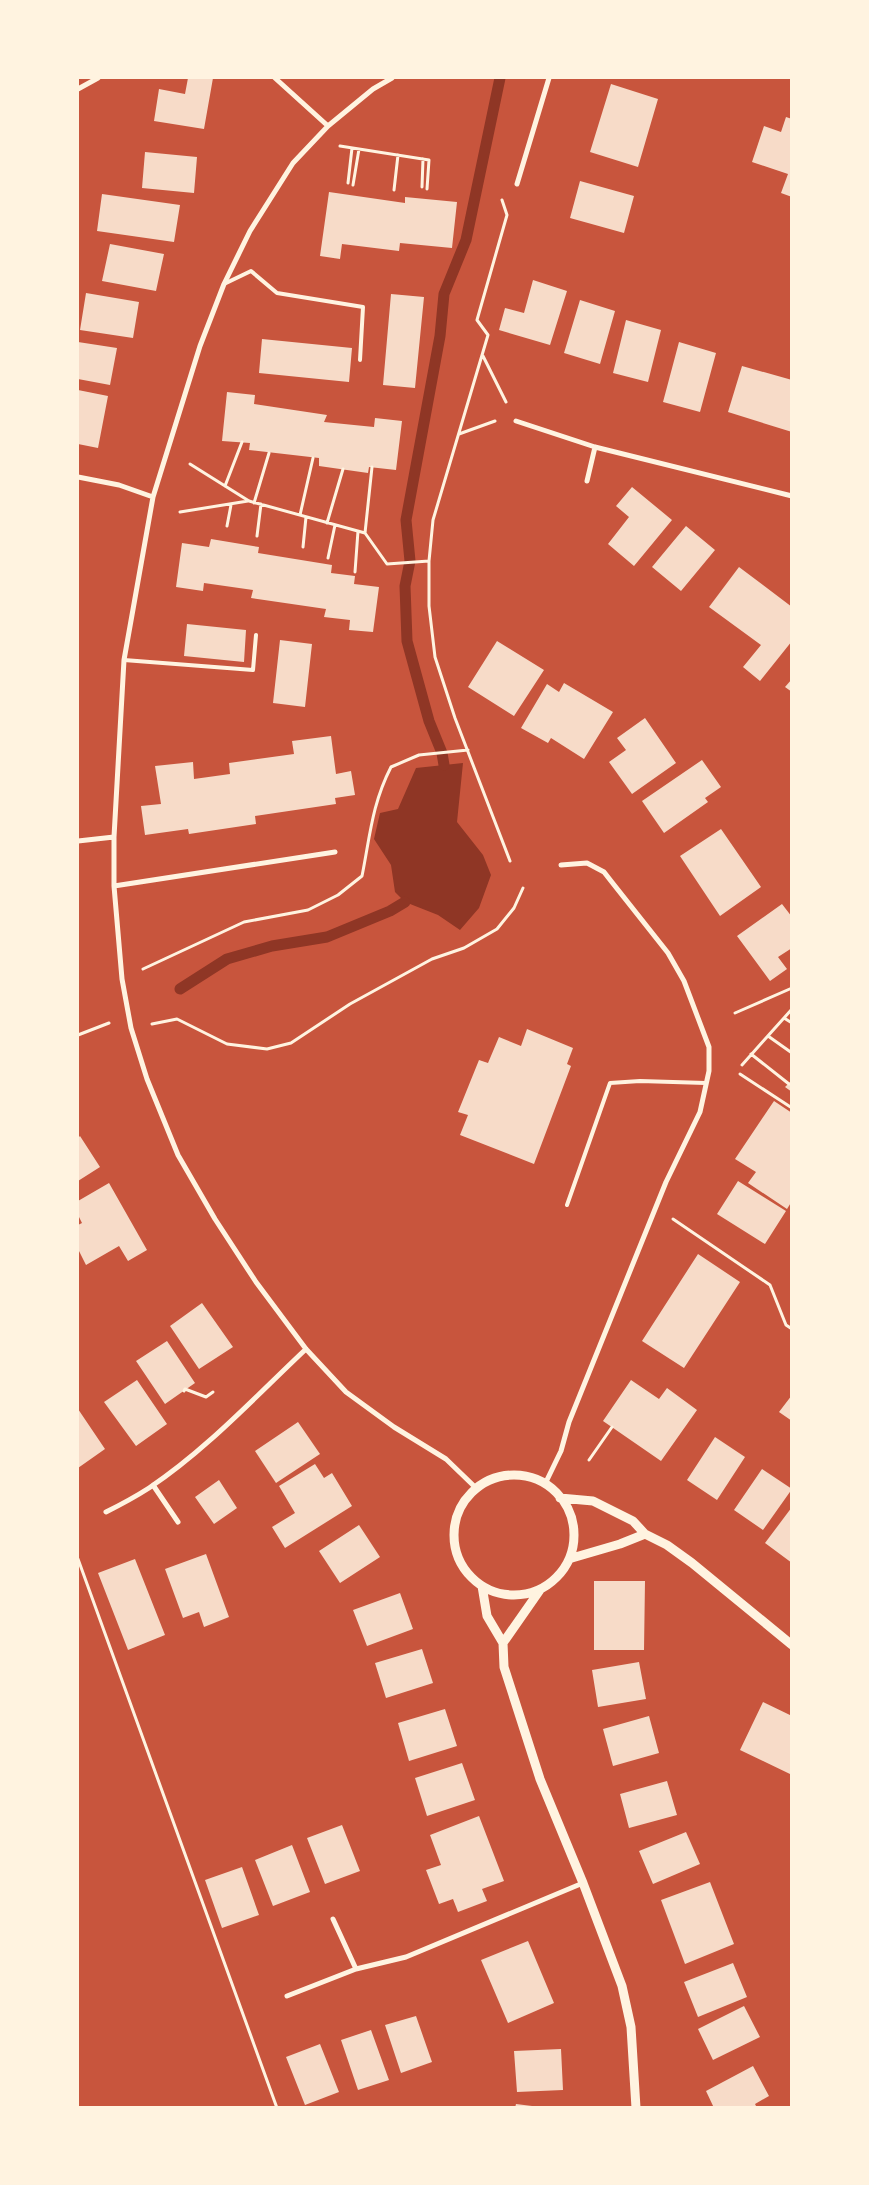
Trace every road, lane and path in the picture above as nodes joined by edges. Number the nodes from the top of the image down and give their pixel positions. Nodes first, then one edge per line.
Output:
1 (98, 78) edge
2 (275, 78) edge
3 (392, 78) edge
4 (549, 78) edge
5 (78, 88) edge
6 (328, 126) junction
7 (337, 146) dead end
8 (352, 148) junction
9 (360, 149) junction
10 (398, 155) junction
11 (423, 159) junction
12 (348, 183) dead end
13 (354, 184) dead end
14 (517, 184) dead end
15 (422, 187) dead end
16 (427, 189) dead end
17 (394, 190) dead end
18 (505, 191) dead end
19 (224, 284) junction
20 (483, 355) junction
21 (360, 360) dead end
22 (510, 410) dead end
23 (516, 422) dead end
24 (500, 426) dead end
25 (458, 434) junction
26 (242, 442) dead end
27 (595, 447) junction
28 (269, 453) dead end
29 (313, 458) dead end
30 (190, 464) dead end
31 (372, 467) dead end
32 (343, 469) dead end
33 (78, 477) edge
34 (587, 481) dead end
35 (225, 486) junction
36 (792, 496) edge
37 (153, 497) junction
38 (249, 501) junction
39 (254, 503) junction
40 (261, 504) junction
41 (231, 505) junction
42 (180, 512) dead end
43 (300, 515) junction
44 (306, 517) junction
45 (327, 523) junction
46 (336, 525) junction
47 (227, 526) dead end
48 (358, 531) junction
49 (365, 533) junction
50 (257, 536) dead end
51 (303, 546) dead end
52 (328, 558) dead end
53 (429, 561) junction
54 (355, 572) dead end
55 (256, 635) dead end
56 (124, 660) junction
57 (468, 750) junction
58 (114, 837) junction
59 (78, 841) edge
60 (334, 852) dead end
61 (510, 860) dead end
62 (561, 865) dead end
63 (114, 886) junction
64 (523, 888) dead end
65 (122, 979) junction
66 (792, 988) edge
67 (792, 1009) edge
68 (735, 1013) dead end
69 (128, 1015) junction
70 (784, 1018) junction
71 (792, 1023) edge
72 (131, 1028) junction
73 (78, 1035) edge
74 (768, 1036) junction
75 (792, 1053) edge
76 (750, 1054) junction
77 (742, 1064) dead end
78 (740, 1074) dead end
79 (706, 1083) junction
80 (789, 1084) dead end
81 (792, 1108) edge
82 (567, 1205) dead end
83 (672, 1219) dead end
84 (792, 1329) edge
85 (306, 1349) junction
86 (184, 1391) dead end
87 (213, 1392) dead end
88 (612, 1427) dead end
89 (589, 1460) dead end
90 (546, 1484) junction
91 (153, 1485) junction
92 (476, 1488) junction
93 (560, 1498) junction
94 (106, 1512) dead end
95 (178, 1522) dead end
96 (645, 1534) junction
97 (572, 1558) junction
98 (78, 1559) edge
99 (482, 1586) junction
100 (540, 1590) junction
101 (503, 1643) junction
102 (792, 1645) edge
103 (583, 1883) junction
104 (333, 1919) dead end
105 (356, 1969) junction
106 (287, 1996) dead end
107 (277, 2108) edge
108 (636, 2108) edge

1 - 5 street
2 - 6 street
3 - 6 street
4 - 14 street
6 - 19 street
7 - 8 path
8 - 9 path
8 - 12 path
9 - 10 path
9 - 13 path
10 - 11 path
10 - 17 path
11 - 15 path
11 - 16 path
18 - 20 path
19 - 21 lane
19 - 37 street
20 - 22 path
20 - 25 path
23 - 27 street
24 - 25 path
25 - 53 path
26 - 35 path
27 - 34 street
27 - 36 street
28 - 39 path
29 - 43 path
30 - 35 path
31 - 49 path
32 - 45 path
33 - 37 street
35 - 38 path
37 - 56 street
38 - 39 path
38 - 41 path
39 - 40 path
40 - 43 path
40 - 50 path
41 - 42 path
41 - 47 path
43 - 44 path
44 - 45 path
44 - 51 path
45 - 46 path
46 - 48 path
46 - 52 path
48 - 49 path
48 - 54 path
49 - 53 path
53 - 57 path
55 - 56 lane
56 - 58 street
57 - 61 path
57 - 65 path
58 - 59 street
58 - 63 street
60 - 63 street
62 - 79 street
63 - 65 street
64 - 72 path
65 - 69 street
66 - 68 path
67 - 70 path
69 - 72 street
69 - 73 path
70 - 71 path
70 - 74 path
72 - 85 street
74 - 75 path
74 - 76 path
76 - 77 path
76 - 80 path
78 - 81 path
79 - 82 lane
79 - 90 street
83 - 84 path
85 - 91 street
85 - 92 street
86 - 87 path
88 - 89 path
90 - 92 street
90 - 93 street
91 - 94 street
91 - 95 street
92 - 99 street
93 - 96 street
93 - 97 street
96 - 97 street
96 - 102 street
97 - 100 street
98 - 107 path
99 - 100 street
99 - 101 street
100 - 101 street
101 - 103 street
103 - 105 street
103 - 108 street
104 - 105 street
105 - 106 street

